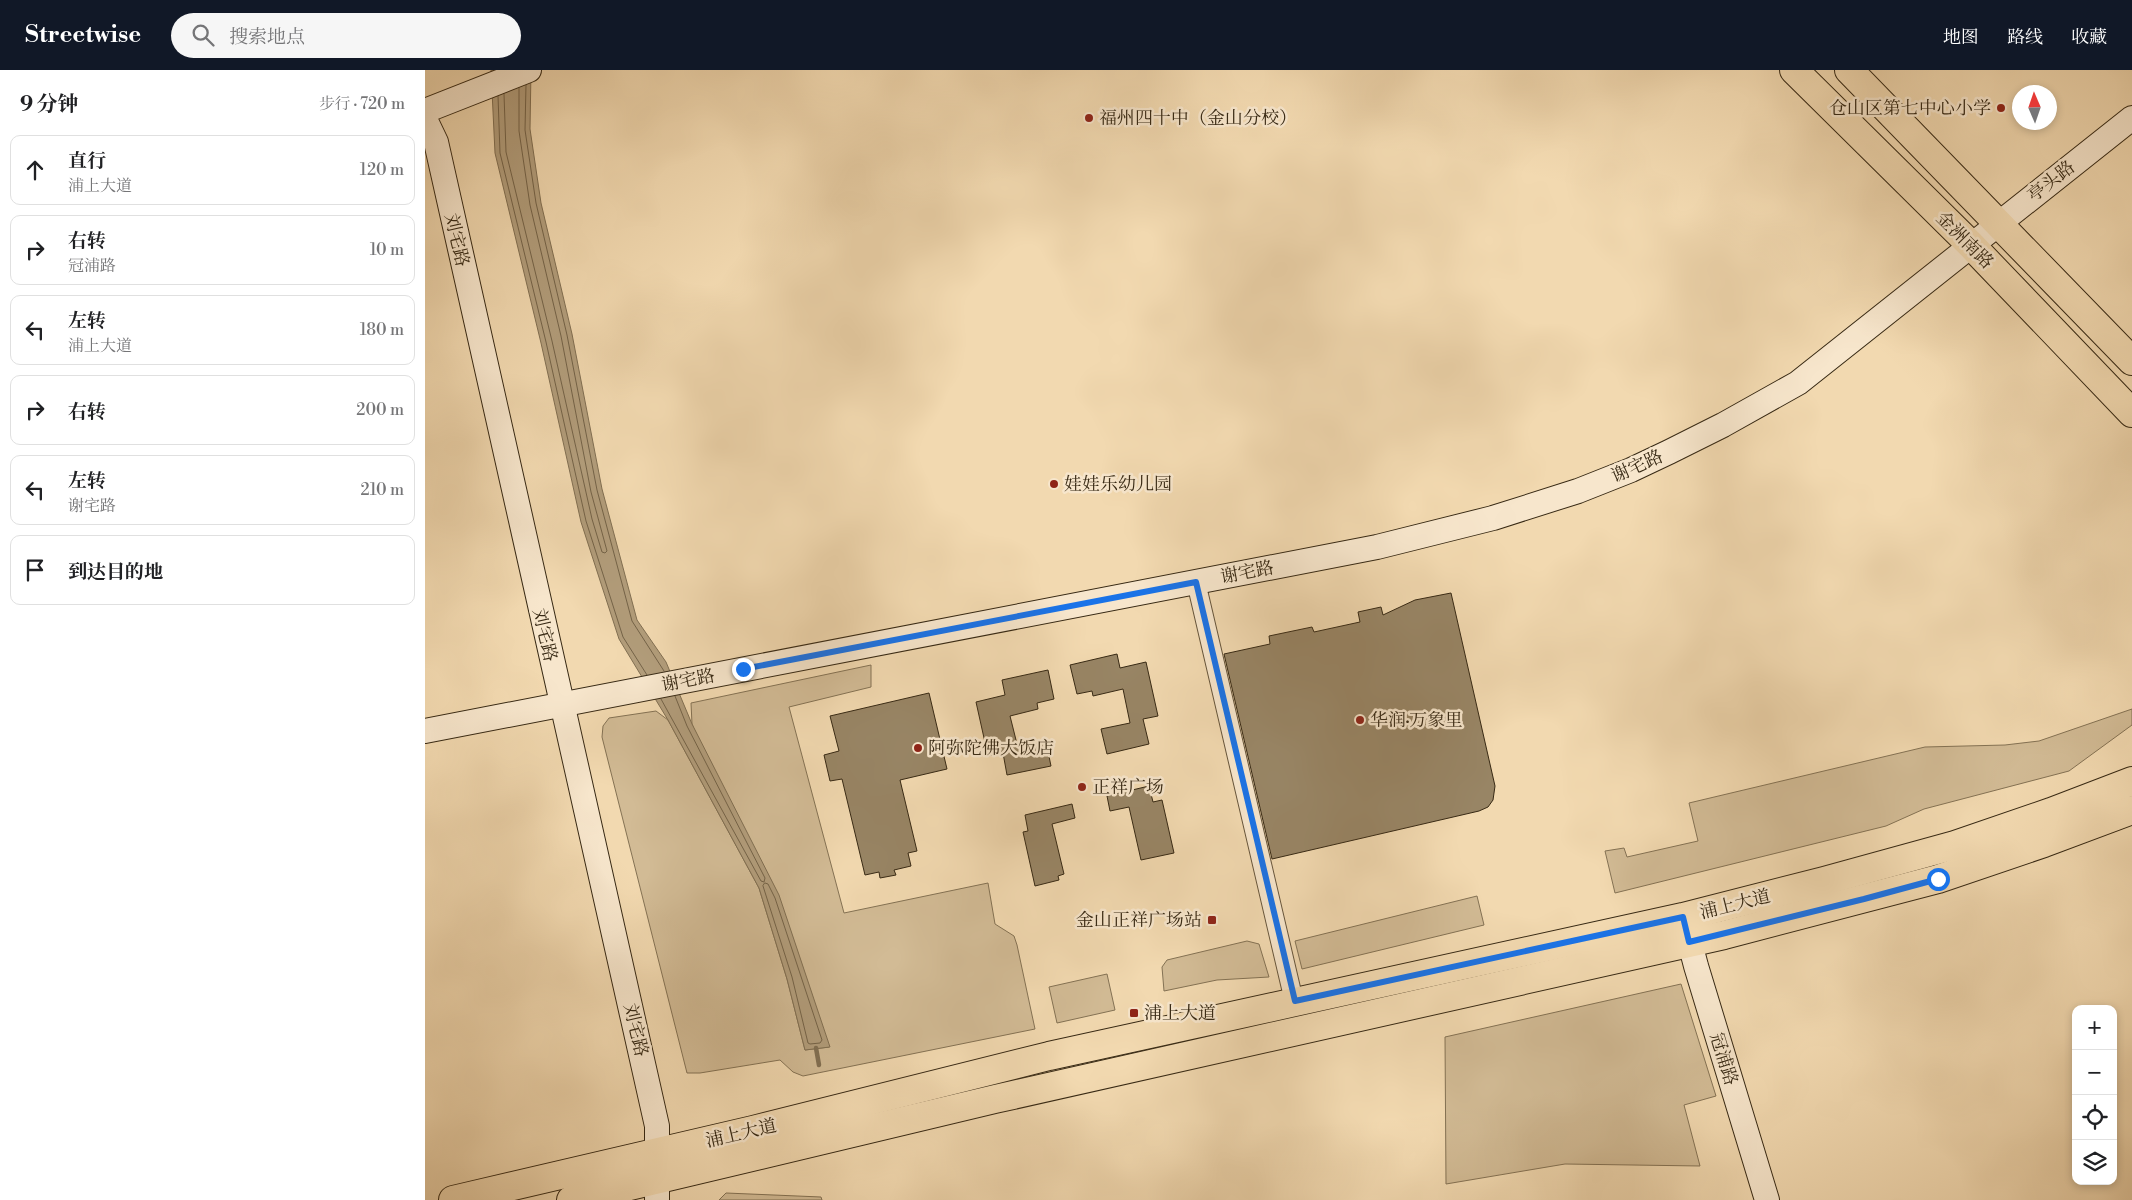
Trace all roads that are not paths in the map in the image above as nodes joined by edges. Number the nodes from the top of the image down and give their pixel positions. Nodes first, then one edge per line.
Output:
1 (529, 70) edge
2 (1794, 70) edge
3 (1849, 70) edge
4 (425, 111) edge
5 (2132, 118) edge
6 (425, 120) edge
7 (1997, 223) junction
8 (1970, 244) junction
9 (2132, 361) edge
10 (2132, 413) edge
11 (1196, 582) junction
12 (562, 705) junction
13 (425, 731) edge
14 (2132, 781) edge
15 (2132, 810) edge
16 (1686, 930) junction
17 (1295, 1001) junction
18 (658, 1152) junction
19 (657, 1190) edge
20 (453, 1200) edge
21 (571, 1200) edge
22 (1767, 1200) edge

1 - 4 street
2 - 8 main road, 金洲南路
3 - 7 main road, 金洲南路
5 - 7 street, 亭头路
6 - 12 street, 刘宅路
7 - 8 street, 亭头路
7 - 9 main road, 金洲南路
8 - 10 main road, 金洲南路
8 - 11 street, 谢宅路
11 - 12 street, 谢宅路
11 - 17 street
12 - 13 street, 谢宅路
12 - 18 street, 刘宅路
14 - 16 main road, 浦上大道
15 - 16 main road, 浦上大道
16 - 17 main road, 浦上大道
16 - 19 main road, 浦上大道
16 - 22 street, 冠浦路
17 - 18 main road, 浦上大道
18 - 19 street, 刘宅路
18 - 20 main road, 浦上大道
19 - 21 main road, 浦上大道

